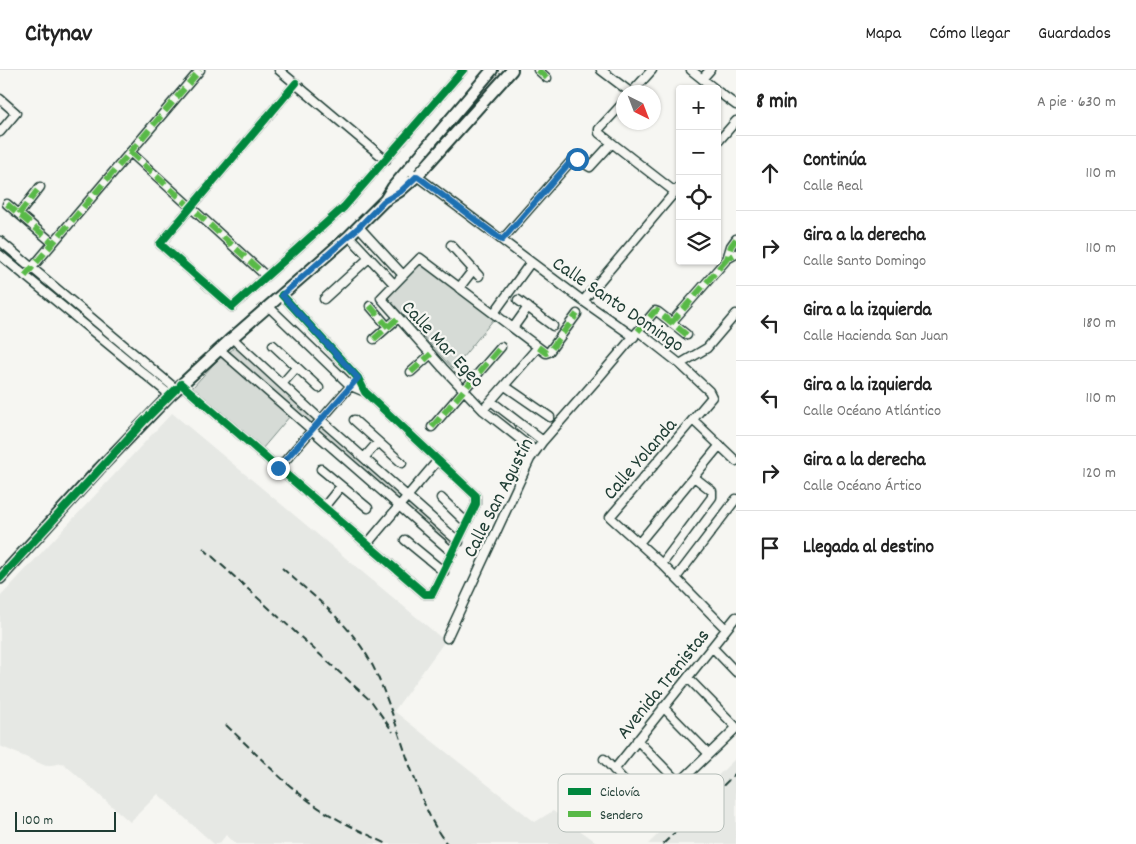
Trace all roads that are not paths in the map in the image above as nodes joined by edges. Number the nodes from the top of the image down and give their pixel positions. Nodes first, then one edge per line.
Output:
1 (200, 70) edge
2 (279, 70) edge
3 (463, 70) edge
4 (492, 70) edge
5 (512, 70) edge
6 (538, 70) edge
7 (601, 70) edge
8 (652, 70) edge
9 (691, 70) edge
10 (710, 70) edge
11 (548, 78) dead end
12 (702, 79) junction
13 (296, 83) junction
14 (621, 85) edge
15 (638, 85) edge
16 (710, 85) edge
17 (721, 93) edge
18 (0, 100) edge
19 (734, 100) edge
20 (616, 111) edge
21 (736, 121) edge
22 (0, 132) edge
23 (721, 138) edge
24 (612, 143) junction
25 (130, 152) junction
26 (386, 160) junction
27 (408, 169) junction
28 (417, 176) junction
29 (40, 187) dead end
30 (676, 188) edge
31 (676, 190) edge
32 (384, 201) junction
33 (7, 204) dead end
34 (192, 208) junction
35 (18, 214) junction
36 (359, 227) junction
37 (349, 236) junction
38 (736, 239) edge
39 (502, 240) junction
40 (0, 241) edge
41 (53, 243) junction
42 (451, 245) dead end
43 (736, 254) edge
44 (0, 255) edge
45 (369, 258) junction
46 (727, 259) junction
47 (531, 262) junction
48 (32, 268) junction
49 (403, 275) junction
50 (25, 276) junction
51 (266, 276) junction
52 (394, 284) junction
53 (460, 288) junction
54 (282, 295) junction
55 (324, 299) dead end
56 (518, 300) dead end
57 (583, 301) junction
58 (370, 306) dead end
59 (269, 307) junction
60 (528, 307) junction
61 (494, 313) junction
62 (577, 314) dead end
63 (736, 314) edge
64 (398, 318) junction
65 (672, 322) junction
66 (553, 326) dead end
67 (388, 327) junction
68 (513, 328) junction
69 (636, 334) junction
70 (687, 335) dead end
71 (232, 338) junction
72 (374, 339) dead end
73 (272, 345) dead end
74 (501, 347) dead end
75 (538, 347) junction
76 (219, 349) junction
77 (431, 354) junction
78 (680, 364) junction
79 (296, 368) junction
80 (412, 372) dead end
81 (358, 378) junction
82 (282, 384) junction
83 (351, 386) junction
84 (505, 386) junction
85 (318, 388) dead end
86 (176, 389) junction
87 (464, 389) junction
88 (365, 392) junction
89 (491, 401) junction
90 (483, 410) junction
91 (550, 418) dead end
92 (321, 420) junction
93 (354, 420) dead end
94 (694, 420) junction
95 (432, 428) dead end
96 (312, 431) junction
97 (543, 441) junction
98 (378, 442) junction
99 (720, 445) junction
100 (535, 451) junction
101 (364, 458) junction
102 (438, 460) junction
103 (736, 461) edge
104 (402, 463) dead end
105 (278, 468) junction
106 (321, 469) dead end
107 (694, 477) junction
108 (341, 486) junction
109 (407, 497) junction
110 (441, 498) dead end
111 (736, 499) edge
112 (399, 506) junction
113 (324, 507) junction
114 (368, 508) dead end
115 (468, 523) junction
116 (405, 540) dead end
117 (458, 542) junction
118 (639, 543) junction
119 (368, 544) junction
120 (453, 553) junction
121 (662, 564) junction
122 (444, 572) junction
123 (0, 578) edge
124 (676, 578) junction
125 (736, 617) edge
126 (726, 629) junction
127 (447, 638) dead end
128 (712, 647) junction
129 (736, 672) edge
130 (688, 678) junction
131 (664, 707) junction
132 (736, 728) edge
133 (637, 740) junction
134 (709, 754) junction
135 (604, 759) dead end
136 (614, 770) junction
137 (618, 774) edge
138 (670, 774) edge
139 (688, 774) edge

1 - 25 street
2 - 13 street
3 - 26 street
4 - 27 main road
5 - 28 main road
6 - 11 street
7 - 14 street
8 - 15 street
9 - 12 street
10 - 12 street
12 - 16 street
13 - 26 street
13 - 34 street
17 - 19 street
18 - 22 street
20 - 24 street
21 - 23 street
24 - 30 street
24 - 39 street
25 - 34 street
25 - 41 street
26 - 51 street
27 - 28 street, Calle Santo Domingo
27 - 32 main road
28 - 32 main road
28 - 39 street, Calle Santo Domingo
29 - 35 street
31 - 57 street
32 - 36 main road
33 - 35 street
34 - 51 street
34 - 51 street
35 - 41 street
36 - 37 main road
36 - 49 street
37 - 45 street
37 - 54 main road
38 - 46 street
39 - 47 street, Calle Santo Domingo
40 - 48 street
41 - 48 street
42 - 53 street
43 - 46 street
44 - 50 street
45 - 52 street
45 - 55 street
46 - 65 street
47 - 57 street, Calle Santo Domingo
47 - 61 street
48 - 50 street
48 - 86 street
49 - 52 street
49 - 53 street
50 - 86 street
52 - 64 street, Calle Mar Egeo
53 - 61 street
54 - 59 main road
54 - 81 street
56 - 60 street
57 - 69 street, Calle Santo Domingo
58 - 67 street
59 - 71 main road
59 - 83 street
60 - 66 street
60 - 68 street
61 - 68 street
62 - 75 street
63 - 78 street
64 - 67 street
64 - 77 street, Calle Mar Egeo
65 - 69 street, Calle San Agustín
65 - 70 street
67 - 72 street
68 - 75 street
69 - 78 street, Calle Santo Domingo
69 - 97 street, Calle San Agustín
71 - 76 main road
71 - 82 street
73 - 79 street
74 - 87 street
75 - 84 street
76 - 86 main road
76 - 96 street
77 - 80 street
77 - 87 street, Calle Mar Egeo
78 - 94 street, Calle Santo Domingo
79 - 82 street
79 - 85 street
81 - 83 street
81 - 88 street
82 - 92 street
83 - 88 street
83 - 92 street
84 - 89 street
84 - 91 street
86 - 105 street
86 - 123 main road
87 - 90 street, Calle Mar Egeo
87 - 95 street
88 - 102 street
89 - 90 street
89 - 97 street
90 - 100 street, Calle Mar Egeo
92 - 96 street
92 - 101 street
93 - 98 street
94 - 99 street
94 - 118 street, Calle Yolanda
96 - 105 street
96 - 112 street
97 - 100 street, Calle San Agustín
98 - 101 street
98 - 104 street
99 - 103 street
99 - 107 street
100 - 127 street, Calle San Agustín
101 - 109 street
102 - 109 street
102 - 115 street
105 - 113 street
106 - 108 street
107 - 118 street
107 - 121 street
108 - 113 street
108 - 114 street
109 - 112 street
109 - 117 street
110 - 115 street
111 - 124 street
112 - 119 street
112 - 120 street
113 - 119 street
115 - 117 street
116 - 122 street
117 - 120 street
118 - 121 street
119 - 122 street
120 - 122 street
121 - 124 street
124 - 126 street
125 - 126 street, Avenida Trenistas
126 - 128 street, Avenida Trenistas
128 - 129 street
128 - 130 street, Avenida Trenistas
130 - 131 street, Avenida Trenistas
130 - 132 street
131 - 133 street, Avenida Trenistas
131 - 134 street
132 - 134 street
133 - 136 street, Avenida Trenistas
133 - 138 street
134 - 139 street
135 - 136 street
136 - 137 street

